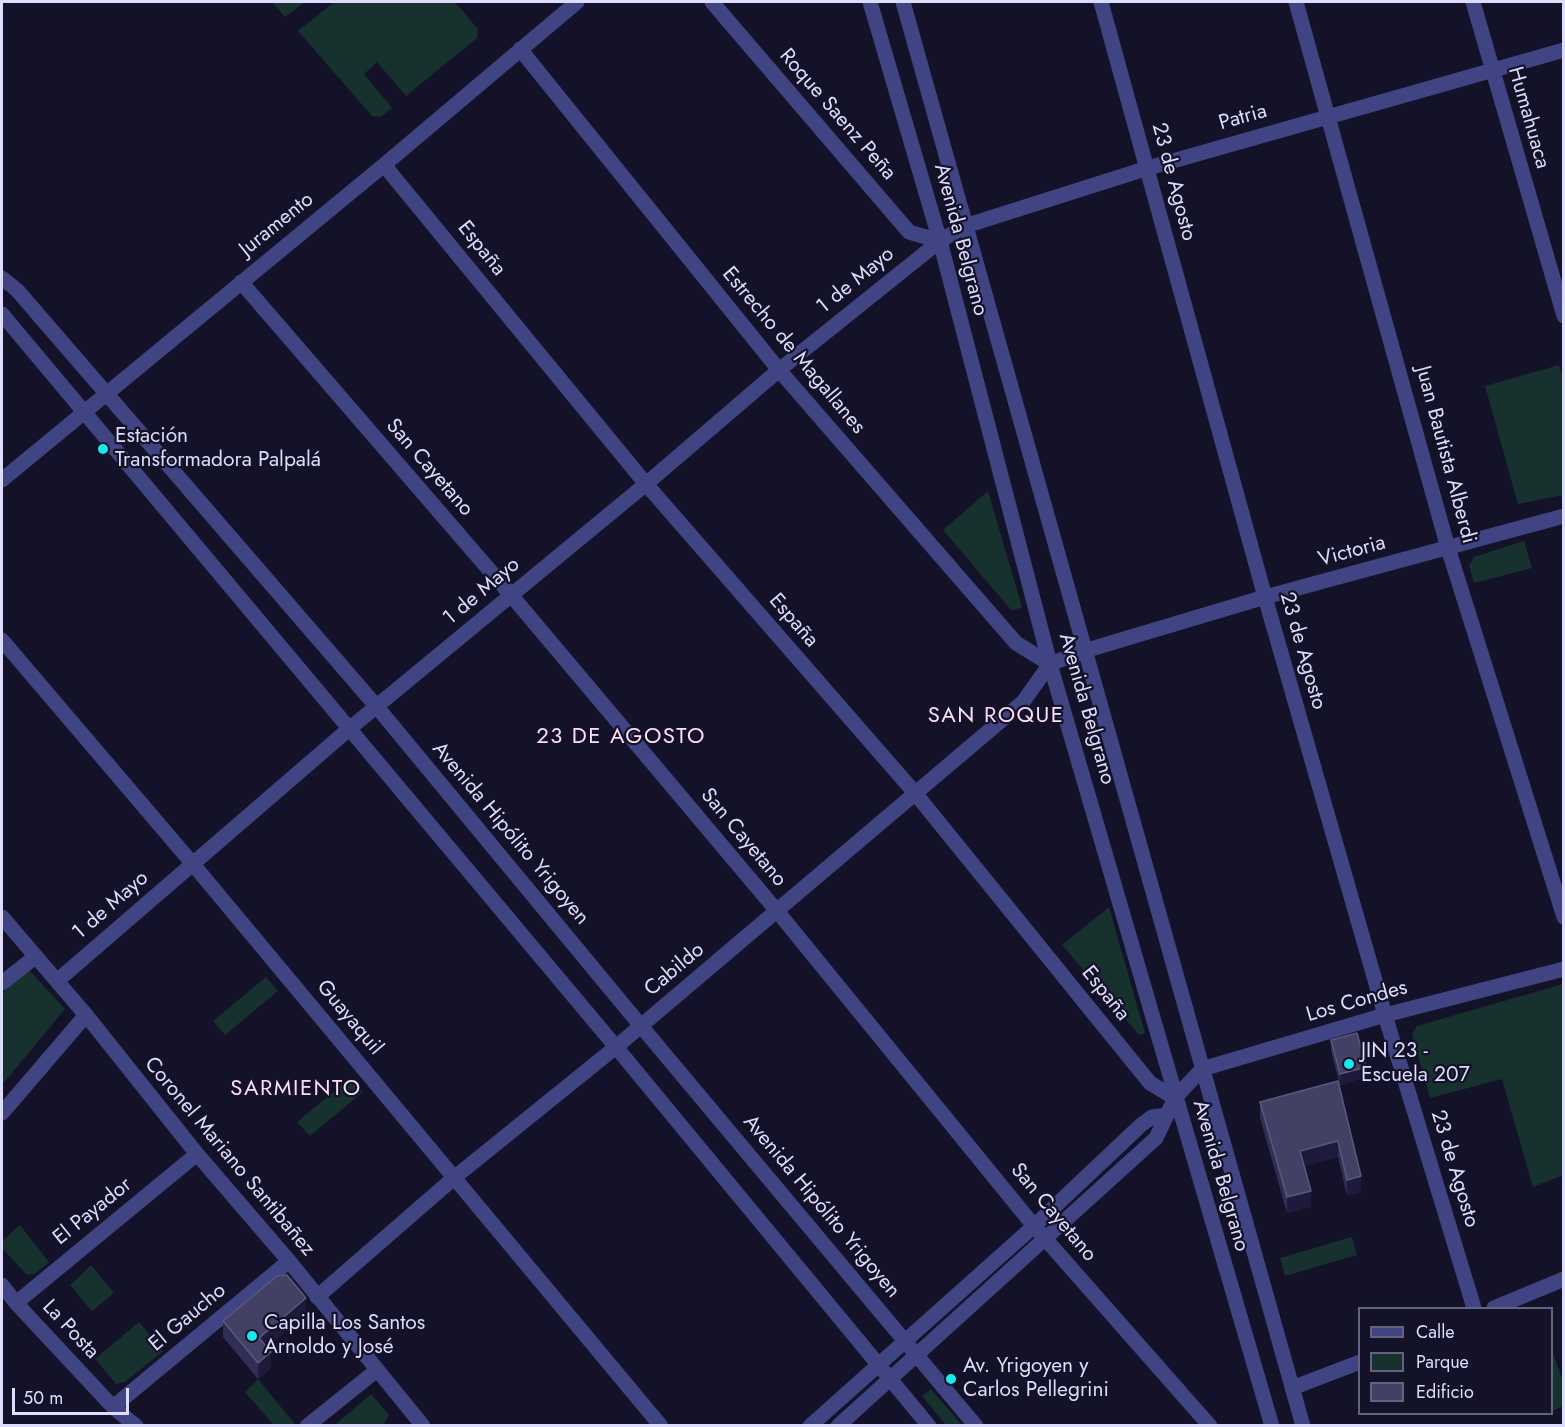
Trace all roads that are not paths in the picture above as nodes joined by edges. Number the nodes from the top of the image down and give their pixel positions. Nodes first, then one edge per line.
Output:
1 (577, 2) edge
2 (712, 2) edge
3 (870, 2) edge
4 (903, 2) edge
5 (1101, 2) edge
6 (1296, 2) edge
7 (1473, 2) edge
8 (520, 49) junction
9 (1563, 50) edge
10 (1492, 70) junction
11 (1329, 115) junction
12 (384, 165) junction
13 (1148, 168) junction
14 (965, 226) junction
15 (940, 241) junction
16 (2, 278) edge
17 (241, 282) junction
18 (2, 314) edge
19 (1563, 316) edge
20 (779, 370) junction
21 (106, 393) junction
22 (83, 412) junction
23 (2, 480) edge
24 (646, 484) junction
25 (1563, 516) edge
26 (1448, 548) junction
27 (511, 595) junction
28 (1265, 597) junction
29 (2, 640) edge
30 (1084, 651) junction
31 (1050, 664) junction
32 (377, 706) junction
33 (349, 729) junction
34 (915, 794) junction
35 (192, 863) junction
36 (777, 911) junction
37 (2, 916) edge
38 (1563, 917) edge
39 (35, 957) junction
40 (1563, 969) edge
41 (57, 981) junction
42 (2, 983) edge
43 (86, 1015) junction
44 (1385, 1015) junction
45 (641, 1026) junction
46 (616, 1047) junction
47 (1202, 1069) junction
48 (1175, 1098) junction
49 (2, 1113) edge
50 (1167, 1116) junction
51 (197, 1154) junction
52 (455, 1177) junction
53 (1034, 1226) junction
54 (1046, 1239) junction
55 (289, 1261) junction
56 (1563, 1279) edge
57 (2, 1285) edge
58 (317, 1297) junction
59 (16, 1303) junction
60 (1474, 1307) edge
61 (1496, 1307) edge
62 (906, 1342) junction
63 (917, 1356) junction
64 (1358, 1362) edge
65 (879, 1366) junction
66 (377, 1370) junction
67 (890, 1379) junction
68 (1292, 1388) junction
69 (113, 1407) junction
70 (414, 1422) edge
71 (136, 1425) edge
72 (307, 1425) edge
73 (661, 1425) edge
74 (810, 1425) edge
75 (838, 1425) edge
76 (929, 1425) edge
77 (976, 1425) edge
78 (1210, 1425) edge
79 (1272, 1425) edge
80 (1303, 1425) edge

1 - 8 street, Juramento
2 - 15 street, Roque Saenz Peña
3 - 15 street, Avenida Belgrano
4 - 14 street, Avenida Belgrano
5 - 13 street, 23 de Agosto
6 - 11 street, Juan Bautista Alberdi
7 - 10 street, Humahuaca
8 - 12 street, Juramento
8 - 20 street, Estrecho de Magallanes
9 - 10 street, Patria
10 - 11 street, Patria
10 - 19 street, Humahuaca
11 - 13 street, Patria
11 - 26 street, Juan Bautista Alberdi
12 - 17 street, Juramento
12 - 24 street, España
13 - 14 street, Patria
13 - 28 street, 23 de Agosto
14 - 15 street, Patria
14 - 30 street, Avenida Belgrano
15 - 20 street, 1 de Mayo
15 - 31 street, Avenida Belgrano
16 - 21 street, Avenida Hipólito Yrigoyen
17 - 21 street, Juramento
17 - 27 street, San Cayetano
18 - 22 street
20 - 24 street, 1 de Mayo
20 - 31 street, Estrecho de Magallanes
21 - 22 street, Juramento
21 - 32 street, Avenida Hipólito Yrigoyen
22 - 23 street, Juramento
22 - 33 street
24 - 27 street, 1 de Mayo
24 - 34 street, España
25 - 26 street, Victoria
26 - 28 street, Victoria
26 - 38 street, Juan Bautista Alberdi
27 - 32 street, 1 de Mayo
27 - 36 street, San Cayetano
28 - 30 street, Victoria
28 - 44 street, 23 de Agosto
29 - 35 street, Guayaquil
30 - 31 street, Victoria
30 - 47 street, Avenida Belgrano
31 - 34 street, Cabildo
31 - 48 street, Avenida Belgrano
32 - 33 street, 1 de Mayo
32 - 45 street, Avenida Hipólito Yrigoyen
33 - 35 street, 1 de Mayo
33 - 46 street
34 - 36 street, Cabildo
34 - 48 street, España
35 - 41 street, 1 de Mayo
35 - 52 street, Guayaquil
36 - 45 street, Cabildo
36 - 53 street, San Cayetano
37 - 39 street, Coronel Mariano Santibañez
39 - 41 street, Coronel Mariano Santibañez
39 - 42 street
40 - 44 street, Los Condes
41 - 43 street, Coronel Mariano Santibañez
43 - 49 street
43 - 51 street, Coronel Mariano Santibañez
44 - 47 street, Los Condes
44 - 60 street, 23 de Agosto
45 - 46 street, Cabildo
45 - 62 street, Avenida Hipólito Yrigoyen
46 - 52 street, Cabildo
46 - 65 street
47 - 48 street
47 - 68 street, Avenida Belgrano
48 - 50 street
48 - 79 street, Avenida Belgrano
50 - 53 street
50 - 54 street
51 - 55 street, Coronel Mariano Santibañez
51 - 59 street, El Payador
52 - 58 street, Cabildo
52 - 73 street, Guayaquil
53 - 54 street, San Cayetano
53 - 62 street
54 - 63 street
54 - 78 street, San Cayetano
55 - 58 street, Coronel Mariano Santibañez
55 - 69 street, El Gaucho
56 - 61 street
57 - 59 street, La Posta
58 - 66 street, Coronel Mariano Santibañez
59 - 69 street, La Posta
62 - 63 street, Avenida Hipólito Yrigoyen
62 - 65 street
63 - 67 street
63 - 77 street, Avenida Hipólito Yrigoyen
64 - 68 street
65 - 67 street
65 - 74 street
66 - 70 street, Coronel Mariano Santibañez
66 - 72 street
67 - 75 street
67 - 76 street
68 - 80 street, Avenida Belgrano
69 - 71 street, La Posta

